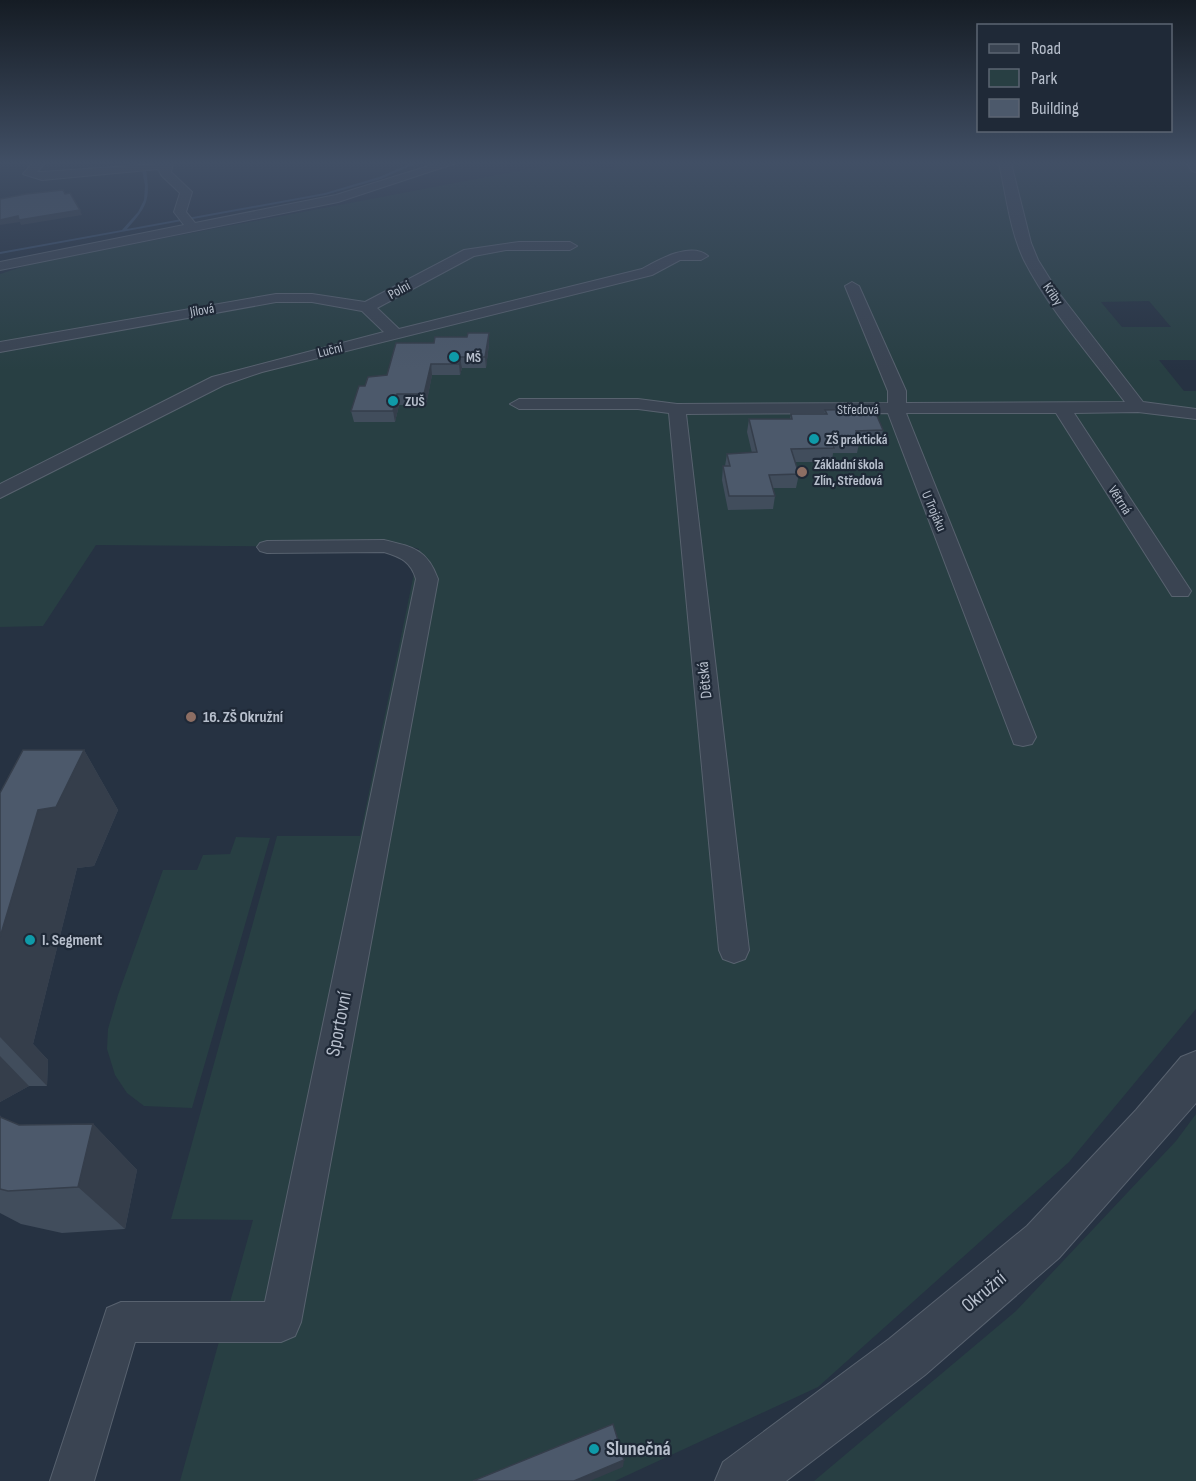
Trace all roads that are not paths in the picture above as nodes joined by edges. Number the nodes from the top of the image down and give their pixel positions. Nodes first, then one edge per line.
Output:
1 (145, 232) edge
2 (1021, 232) edge
3 (570, 246) dead end
4 (701, 256) dead end
5 (0, 266) edge
6 (852, 286) dead end
7 (367, 307) junction
8 (395, 334) junction
9 (0, 347) edge
10 (519, 404) dead end
11 (1138, 407) junction
12 (1062, 408) junction
13 (677, 409) junction
14 (896, 410) junction
15 (1196, 414) edge
16 (0, 492) edge
17 (267, 547) dead end
18 (1180, 591) dead end
19 (1023, 737) dead end
20 (734, 950) dead end
21 (1196, 1071) edge
22 (72, 1481) edge
23 (742, 1481) edge

1 - 5 street
2 - 11 street, Křiby
3 - 7 street, Polní
4 - 8 street, Luční
6 - 14 street, U Trojáku
7 - 8 street
7 - 9 street, Jílová
8 - 16 street, Luční
10 - 13 street, Středová
11 - 12 street, Středová
11 - 15 street, Středová
12 - 14 street, Středová
12 - 18 street, Větrná
13 - 14 street, Středová
13 - 20 street, Dětská
14 - 19 street, U Trojáku
17 - 22 street, Sportovní
21 - 23 street, Okružní

